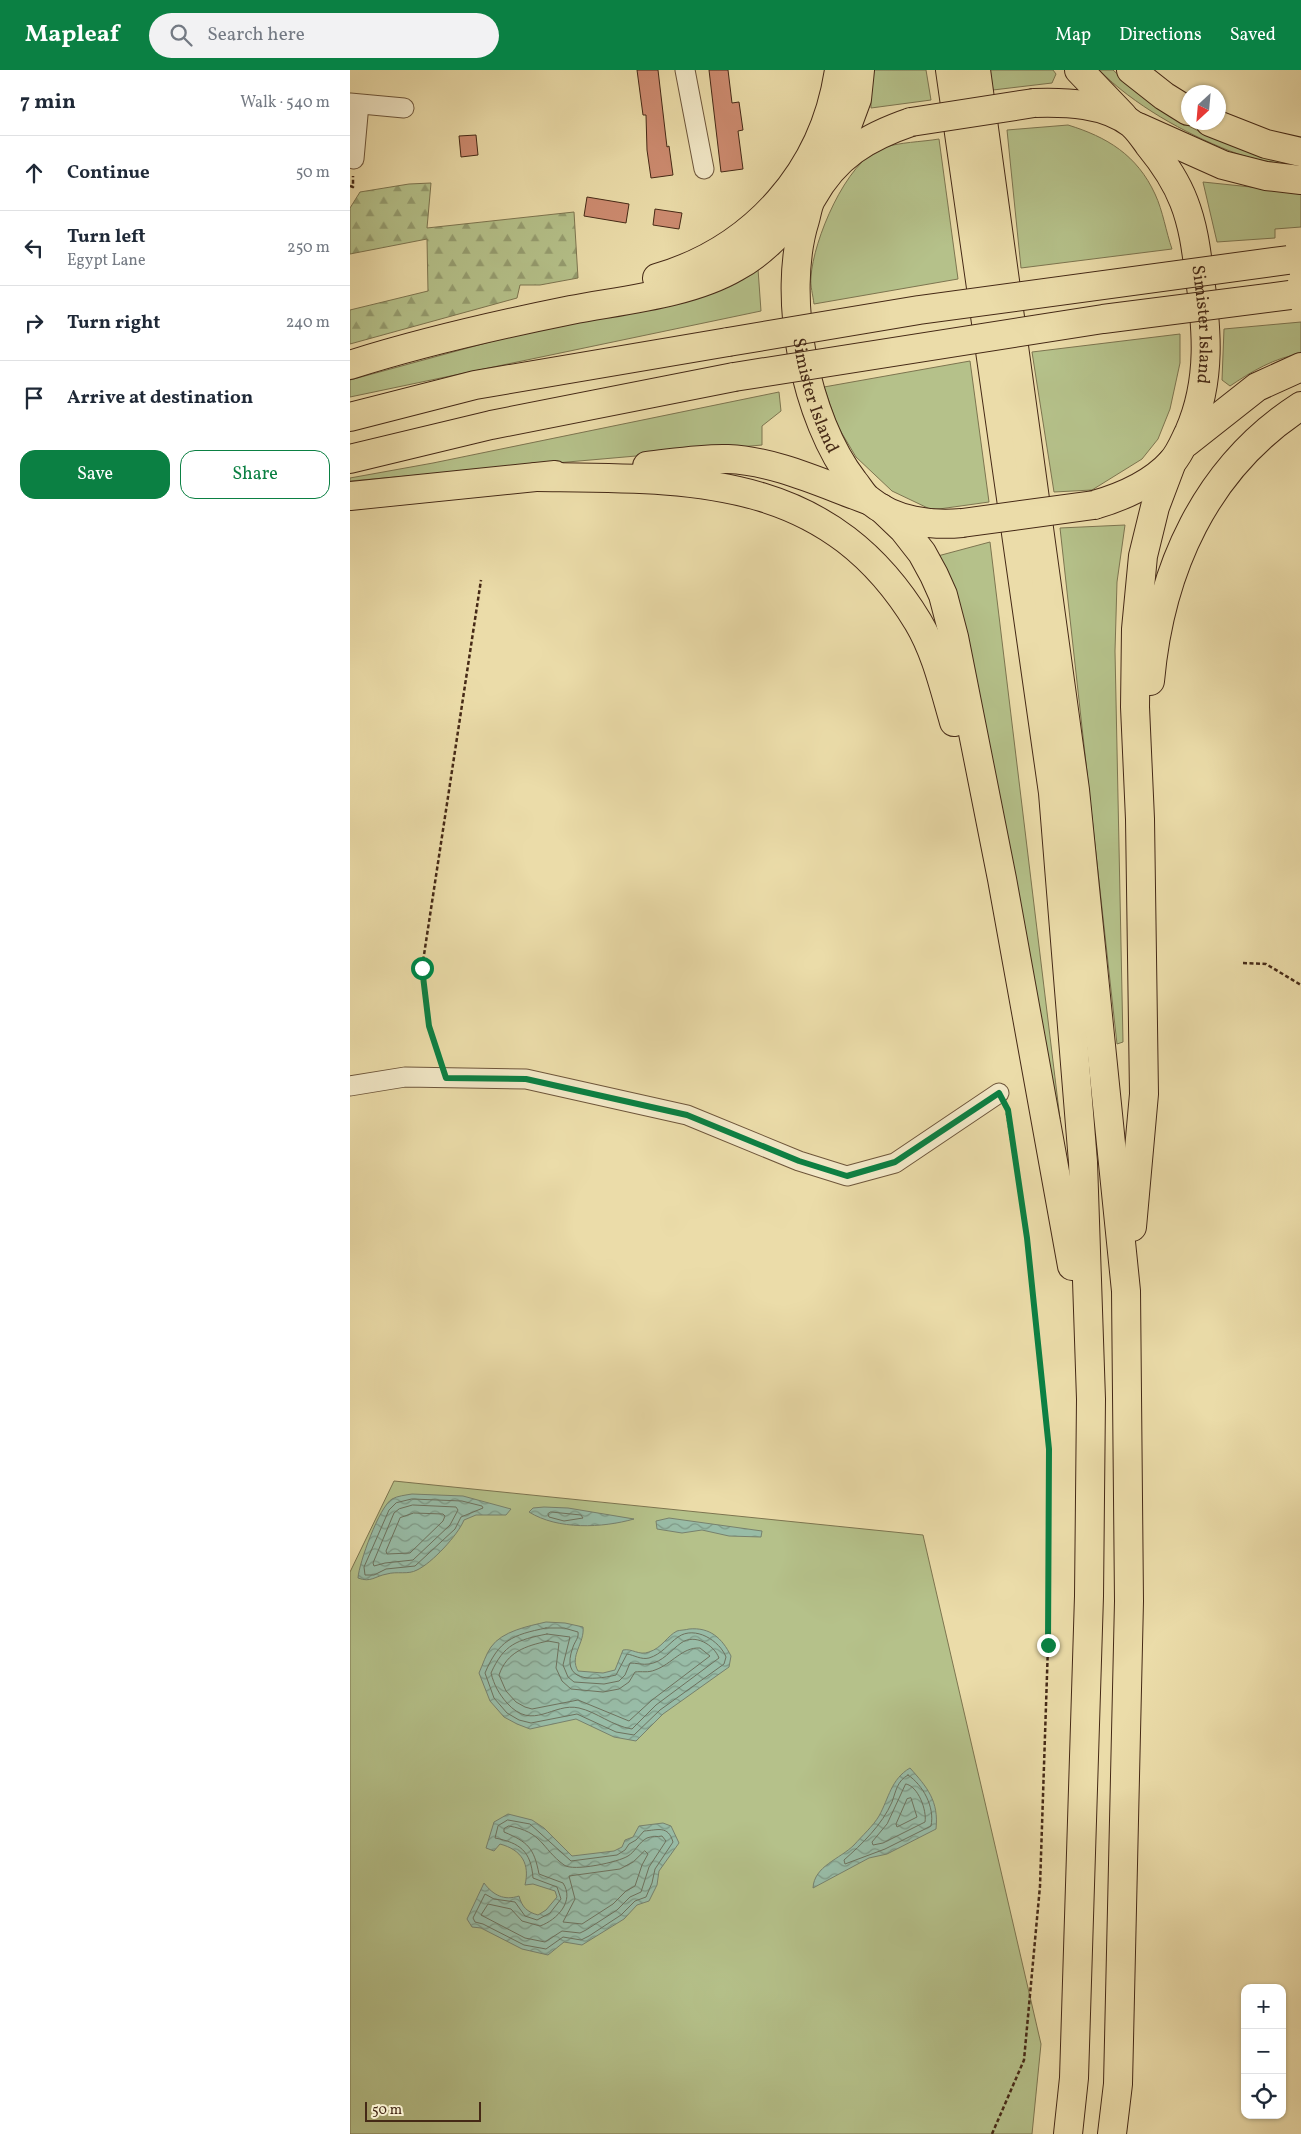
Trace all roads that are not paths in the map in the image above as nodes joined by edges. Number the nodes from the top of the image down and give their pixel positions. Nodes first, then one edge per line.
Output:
1 (685, 70) edge
2 (839, 70) edge
3 (860, 70) edge
4 (950, 70) edge
5 (976, 70) edge
6 (1079, 70) edge
7 (1131, 70) edge
8 (355, 103) edge
9 (1181, 107) edge
10 (404, 108) dead end
11 (1131, 123) junction
12 (1226, 128) edge
13 (1301, 152) edge
14 (354, 159) dead end
15 (704, 170) dead end
16 (831, 170) junction
17 (1301, 180) edge
18 (811, 199) junction
19 (1294, 259) edge
20 (1295, 295) edge
21 (515, 322) junction
22 (350, 365) edge
23 (1301, 367) edge
24 (1301, 406) edge
25 (350, 417) edge
26 (1177, 454) junction
27 (350, 459) edge
28 (536, 477) junction
29 (350, 496) edge
30 (874, 504) junction
31 (1140, 819) junction
32 (1002, 879) junction
33 (350, 1086) edge
34 (999, 1093) road end
35 (1126, 1291) junction
36 (1091, 1399) junction
37 (1068, 2134) edge
38 (1112, 2134) edge

1 - 15 street
2 - 21 highway
3 - 16 highway
4 - 36 highway
5 - 35 highway
6 - 11 highway
7 - 9 highway
8 - 10 street
8 - 14 street
11 - 16 highway, Simister Island, bridge
11 - 17 highway
11 - 26 highway, Simister Island
12 - 13 highway
16 - 18 highway, Simister Island
18 - 21 highway
18 - 30 highway, Simister Island
19 - 25 highway, bridge
20 - 27 highway, bridge
21 - 22 highway
23 - 26 highway
24 - 31 highway
26 - 30 highway, bridge
26 - 31 highway, Simister Island
28 - 29 highway
28 - 30 highway
28 - 32 highway
30 - 32 highway, Simister Island
31 - 35 highway
32 - 36 highway
33 - 34 street
35 - 38 highway
36 - 37 highway

